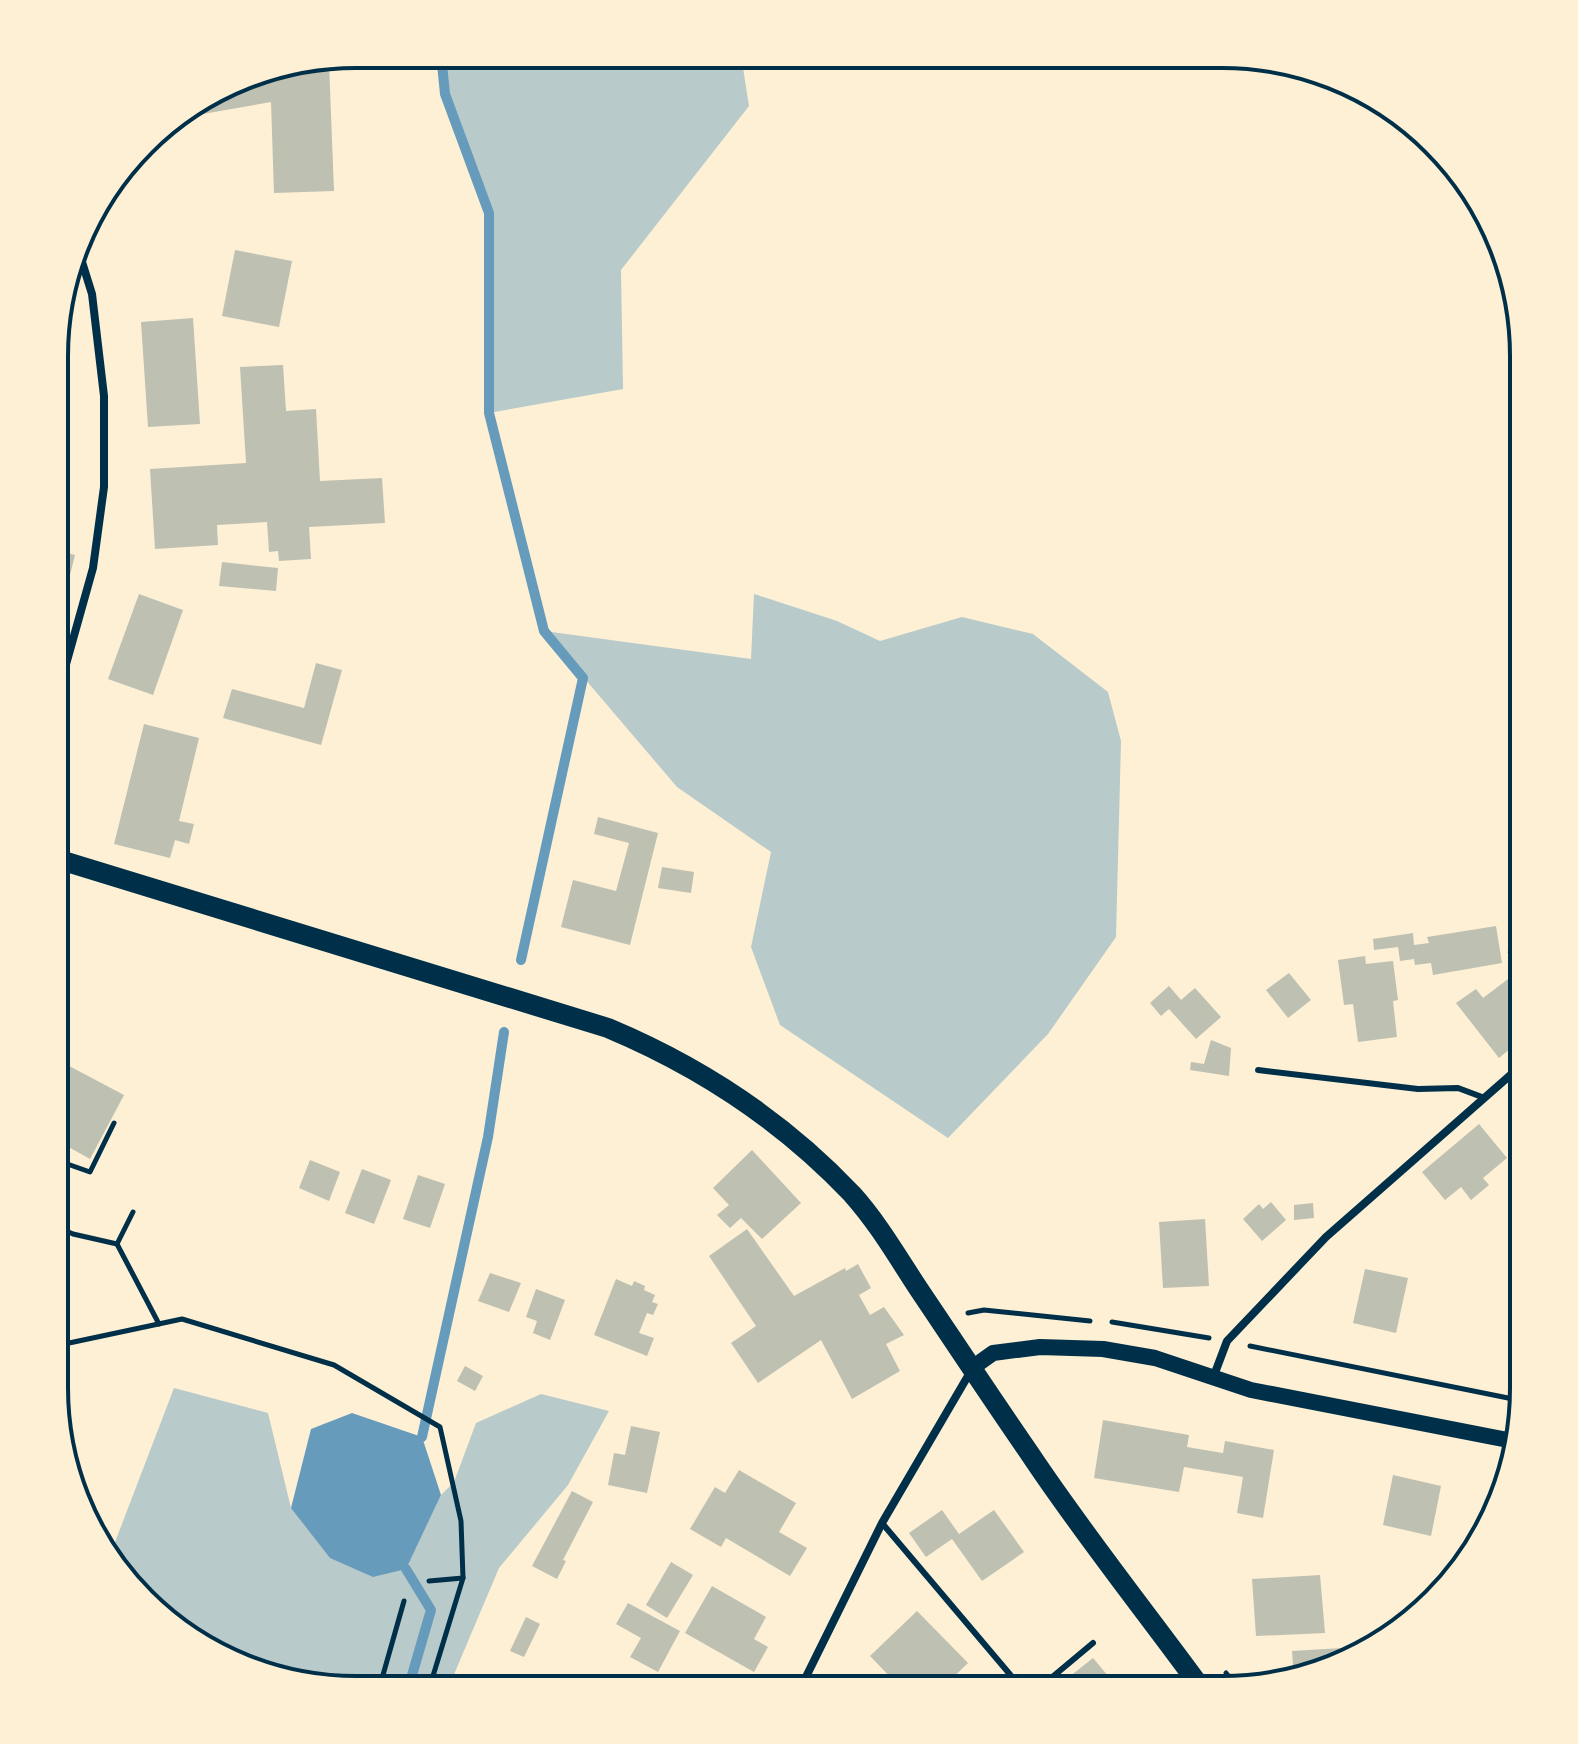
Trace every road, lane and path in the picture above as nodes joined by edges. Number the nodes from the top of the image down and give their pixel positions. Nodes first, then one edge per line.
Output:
1 (83, 265) edge
2 (68, 657) edge
3 (68, 862) edge
4 (1258, 1070) dead end
5 (1510, 1074) edge
6 (1482, 1097) junction
7 (114, 1123) dead end
8 (68, 1164) edge
9 (133, 1212) dead end
10 (68, 1232) edge
11 (117, 1244) junction
12 (159, 1324) junction
13 (1227, 1341) junction
14 (68, 1343) edge
15 (972, 1368) junction
16 (1213, 1378) junction
17 (1509, 1398) edge
18 (1505, 1439) edge
19 (882, 1523) junction
20 (463, 1578) junction
21 (429, 1581) dead end
22 (404, 1601) dead end
23 (1093, 1643) dead end
24 (384, 1676) edge
25 (433, 1676) edge
26 (806, 1676) edge
27 (1011, 1676) edge
28 (1054, 1676) edge
29 (1192, 1676) edge

1 - 2 street
3 - 15 main road
4 - 6 lane
5 - 6 street
6 - 13 street
7 - 8 path
9 - 11 path
10 - 11 path
11 - 12 path
12 - 14 path
12 - 20 path
13 - 16 street
13 - 17 path
15 - 16 main road
15 - 19 street
15 - 29 main road
16 - 18 main road
19 - 26 street
19 - 27 lane
20 - 21 path
20 - 25 path
22 - 24 path
23 - 28 lane

